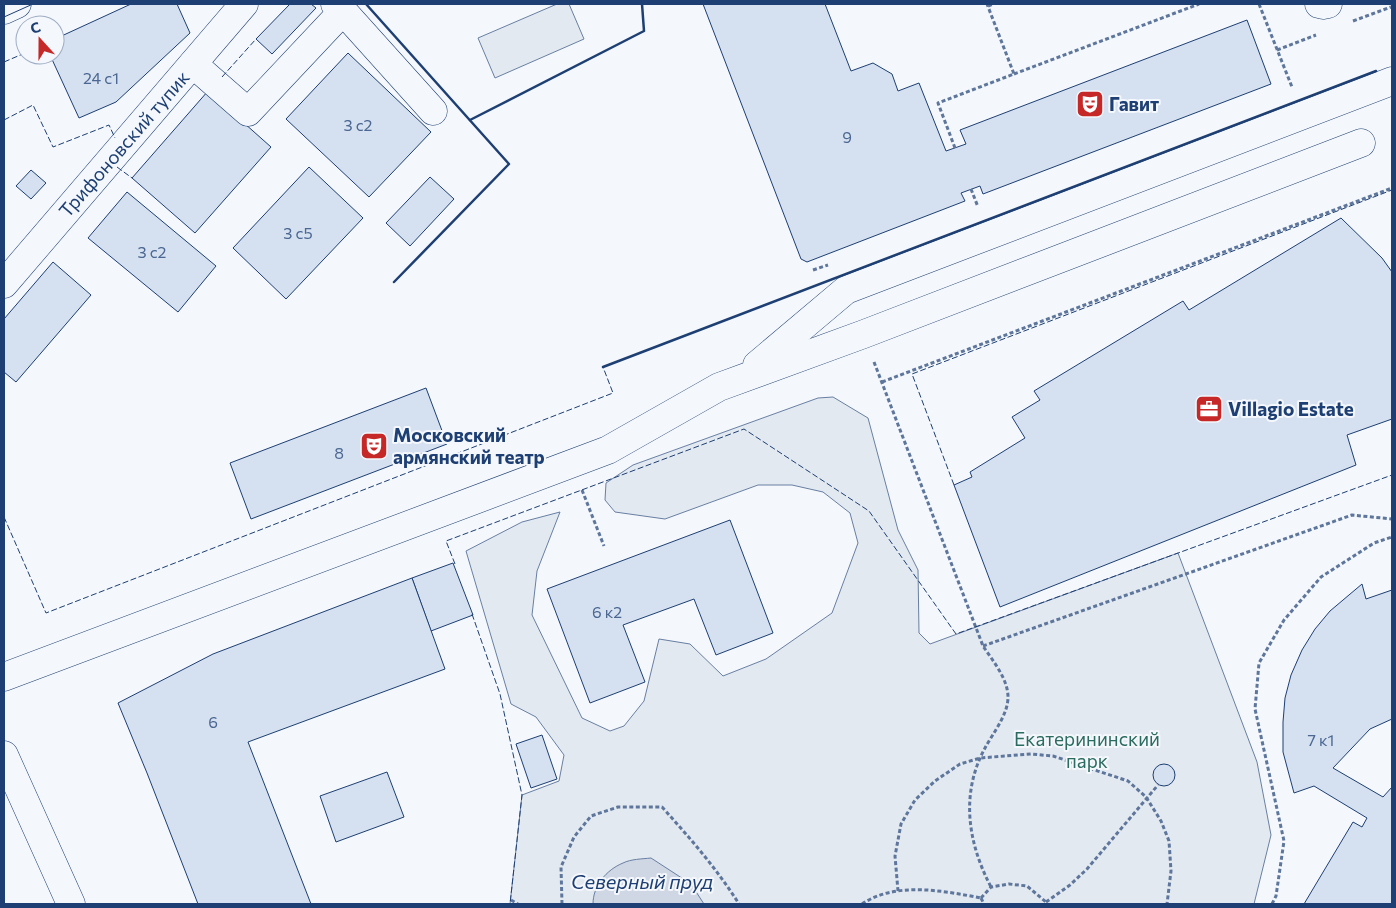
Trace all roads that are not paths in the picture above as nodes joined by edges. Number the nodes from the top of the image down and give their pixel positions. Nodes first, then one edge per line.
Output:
1 (17, 4) edge
2 (244, 4) edge
3 (1319, 4) edge
4 (1328, 4) edge
5 (339, 7) edge
6 (4, 10) edge
7 (193, 64) junction
8 (1392, 81) edge
9 (433, 111) dead end
10 (1361, 143) dead end
11 (4, 284) edge
12 (743, 378) junction
13 (4, 676) edge
14 (4, 755) edge
15 (71, 904) edge

1 - 6 street
2 - 7 street, Трифоновский тупик
3 - 4 street
5 - 7 street
5 - 9 street
7 - 11 street, Трифоновский тупик
8 - 12 street
10 - 12 street
12 - 13 street
14 - 15 street

